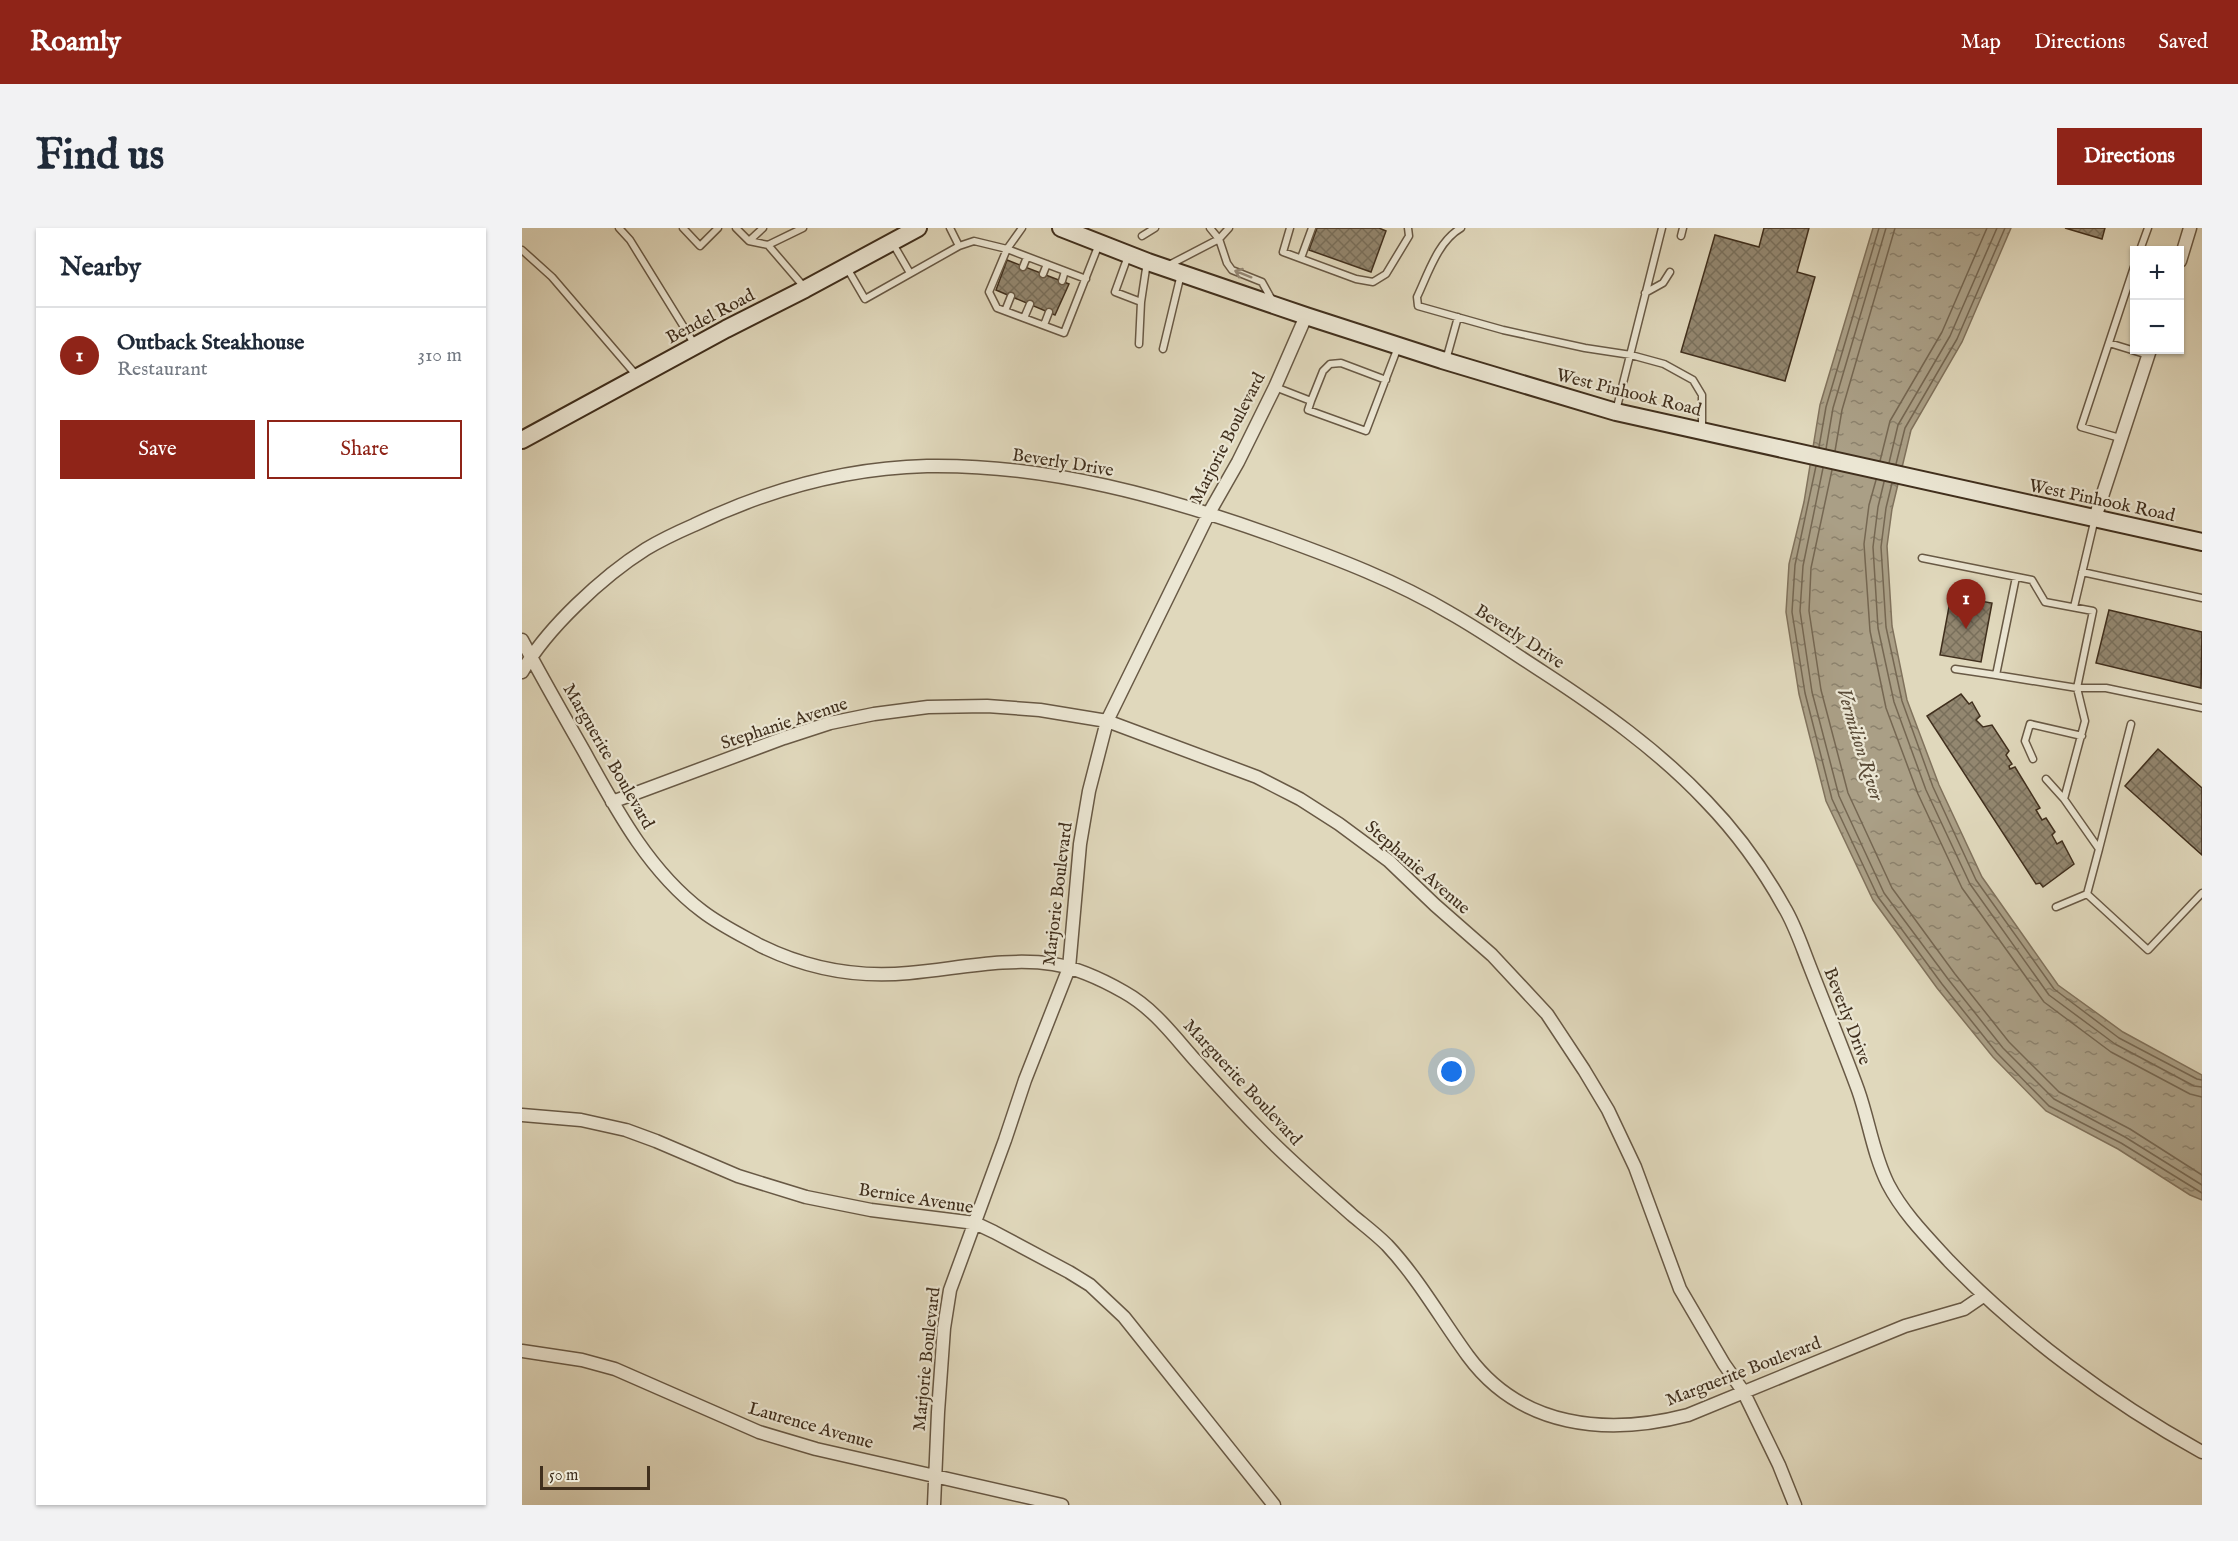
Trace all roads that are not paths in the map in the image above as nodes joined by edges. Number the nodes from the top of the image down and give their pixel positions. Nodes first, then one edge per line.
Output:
1 (619, 228) edge
2 (683, 228) edge
3 (718, 228) edge
4 (736, 228) edge
5 (763, 228) edge
6 (803, 228) edge
7 (918, 228) edge
8 (951, 228) edge
9 (1022, 228) edge
10 (1061, 228) edge
11 (1155, 228) edge
12 (1210, 228) edge
13 (1229, 228) edge
14 (1290, 228) edge
15 (1312, 228) edge
16 (1408, 228) edge
17 (1461, 228) edge
18 (1662, 228) edge
19 (1683, 228) edge
20 (2148, 228) edge
21 (2190, 228) edge
22 (1142, 236) dead end
23 (1681, 236) dead end
24 (1219, 239) junction
25 (749, 241) junction
26 (892, 242) junction
27 (1099, 244) junction
28 (768, 245) junction
29 (959, 246) junction
30 (2141, 246) edge
31 (2184, 248) edge
32 (1006, 249) junction
33 (522, 250) edge
34 (1128, 255) junction
35 (1028, 257) junction
36 (1301, 258) junction
37 (1148, 262) junction
38 (1047, 264) junction
39 (846, 267) junction
40 (1023, 267) dead end
41 (1165, 267) junction
42 (1065, 271) junction
43 (1670, 272) dead end
44 (910, 273) junction
45 (1181, 273) junction
46 (1043, 274) dead end
47 (1086, 279) junction
48 (2130, 279) edge
49 (1062, 281) dead end
50 (805, 289) junction
51 (1645, 293) junction
52 (1011, 296) dead end
53 (1141, 302) junction
54 (1030, 304) dead end
55 (1273, 304) junction
56 (1005, 311) junction
57 (1049, 312) dead end
58 (1306, 316) junction
59 (1458, 317) junction
60 (1024, 318) junction
61 (1044, 325) junction
62 (2109, 343) junction
63 (1139, 344) dead end
64 (696, 345) junction
65 (1399, 346) junction
66 (2130, 348) edge
67 (1163, 349) dead end
68 (2148, 354) edge
69 (1630, 355) junction
70 (1446, 362) junction
71 (638, 377) junction
72 (1386, 380) junction
73 (1275, 387) junction
74 (1311, 400) junction
75 (1616, 412) junction
76 (1702, 431) junction
77 (2120, 438) junction
78 (522, 440) edge
79 (1209, 513) junction
80 (2095, 518) junction
81 (2202, 542) edge
82 (1922, 558) dead end
83 (2082, 572) junction
84 (2016, 577) junction
85 (2202, 598) edge
86 (2074, 607) junction
87 (522, 640) edge
88 (531, 657) junction
89 (1955, 669) dead end
90 (522, 672) edge
91 (1996, 675) junction
92 (2077, 688) junction
93 (2202, 708) edge
94 (1107, 721) junction
95 (2131, 724) dead end
96 (2082, 736) junction
97 (2033, 759) dead end
98 (2046, 779) dead end
99 (2064, 800) junction
100 (612, 802) junction
101 (2099, 849) junction
102 (2202, 893) edge
103 (2087, 894) junction
104 (2056, 907) dead end
105 (1069, 968) junction
106 (522, 1114) edge
107 (975, 1223) junction
108 (1983, 1296) junction
109 (522, 1351) edge
110 (1743, 1391) junction
111 (2202, 1452) edge
112 (935, 1477) junction
113 (934, 1505) edge
114 (1062, 1505) edge
115 (1274, 1505) edge
116 (1795, 1505) edge

1 - 64 lane
2 - 3 lane
4 - 25 lane
5 - 25 lane
6 - 28 lane
7 - 26 main road, Bendel Road
8 - 29 lane
9 - 32 lane
10 - 27 main road, West Pinhook Road
11 - 22 lane
12 - 24 lane
13 - 24 lane
14 - 36 lane
15 - 36 lane
16 - 36 lane
17 - 59 lane
18 - 51 lane
19 - 23 lane
20 - 30 lane
21 - 31 street
24 - 41 lane
55 -> 24 lane
25 - 28 lane
26 - 39 main road, Bendel Road
26 - 44 lane
27 - 34 main road, West Pinhook Road
27 - 47 lane
28 - 50 lane
29 - 32 lane
29 - 44 lane
32 - 35 lane
32 - 56 lane
33 - 71 lane
34 - 37 main road, West Pinhook Road
34 - 53 lane
35 - 38 lane
35 - 40 lane
37 - 41 main road, West Pinhook Road
37 - 53 lane
38 - 42 lane
38 - 46 lane
39 - 44 lane
39 - 50 main road, Bendel Road
41 - 45 main road, West Pinhook Road
42 - 47 lane
42 - 49 lane
43 - 51 lane
45 - 55 main road, West Pinhook Road
45 - 67 lane
47 - 61 lane
48 - 62 lane
50 - 64 main road, Bendel Road
51 - 69 lane
52 - 56 lane
53 - 63 lane
54 - 60 lane
55 - 58 main road, West Pinhook Road
56 - 60 lane
57 - 61 lane
58 - 65 main road, West Pinhook Road
58 - 73 street, Marjorie Boulevard
59 - 69 lane
59 - 70 lane
60 - 61 lane
62 - 66 lane
62 - 77 lane
64 - 71 main road, Bendel Road
65 - 70 main road, West Pinhook Road
65 - 72 lane
68 - 77 street
69 - 75 lane
69 - 76 lane
70 - 75 main road, West Pinhook Road
71 - 78 main road, Bendel Road
72 - 74 lane
72 - 74 lane
73 - 74 lane
73 - 79 street, Marjorie Boulevard
75 - 76 main road, West Pinhook Road
76 - 80 main road, West Pinhook Road
77 - 80 street
79 - 88 street, Beverly Drive
79 - 94 street, Marjorie Boulevard
79 - 108 street, Beverly Drive
80 - 81 main road, West Pinhook Road
80 - 83 lane
82 - 84 lane
83 - 85 lane
83 - 86 lane
84 - 86 lane
84 - 91 lane
86 - 92 lane
87 - 88 street, Marguerite Boulevard
88 - 90 street, Beverly Drive
88 - 100 street, Marguerite Boulevard
89 - 91 lane
91 - 92 lane
92 - 93 lane
92 - 96 lane
94 - 100 street, Stephanie Avenue
94 - 105 street, Marjorie Boulevard
94 - 110 street, Stephanie Avenue
95 - 101 lane
96 - 97 lane
96 - 99 lane
98 - 99 lane
99 - 101 lane
100 - 105 street, Marguerite Boulevard
101 - 103 lane
102 - 103 lane
103 - 104 lane
105 - 107 street, Marjorie Boulevard
105 - 110 street, Marguerite Boulevard
106 - 107 street, Bernice Avenue
107 - 112 street, Marjorie Boulevard
107 - 115 street, Bernice Avenue
108 - 110 street, Marguerite Boulevard
108 - 111 street, Beverly Drive
109 - 112 street, Laurence Avenue
110 - 116 street, Stephanie Avenue
112 - 113 street, Marjorie Boulevard
112 - 114 street, Laurence Avenue

